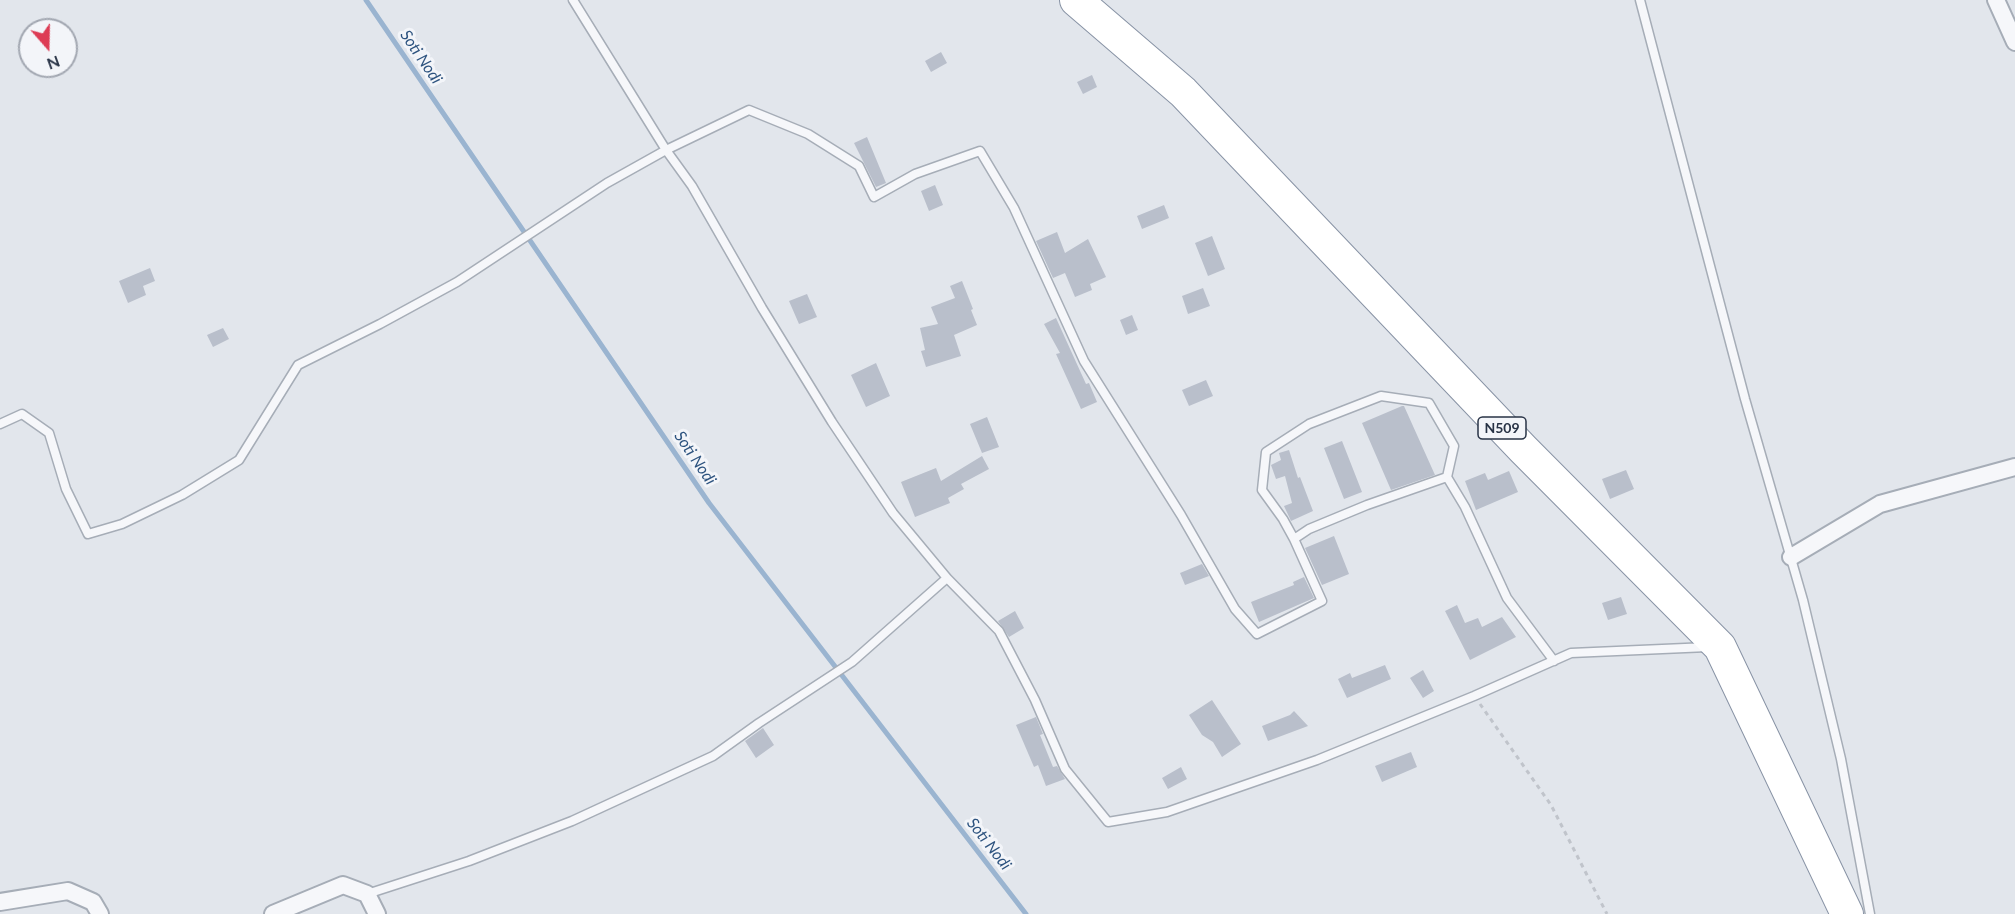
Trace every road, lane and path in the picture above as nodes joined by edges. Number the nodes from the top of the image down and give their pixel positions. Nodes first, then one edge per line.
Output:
1 (573, 0) edge
2 (1076, 0) edge
3 (1640, 0) edge
4 (1996, 0) edge
5 (2015, 42) edge
6 (666, 150) junction
7 (0, 424) edge
8 (2015, 467) edge
9 (1447, 477) junction
10 (1294, 539) junction
11 (1791, 557) junction
12 (947, 578) junction
13 (1720, 647) junction
14 (1554, 661) junction
15 (1474, 696) junction
16 (367, 894) junction
17 (0, 902) edge
18 (100, 914) edge
19 (273, 914) edge
20 (377, 914) edge
21 (1607, 914) edge
22 (1847, 914) edge
23 (1870, 914) edge

1 - 6 lane
2 - 13 highway, N509
3 - 11 lane
4 - 5 street
6 - 7 lane
6 - 10 lane
6 - 12 lane
8 - 11 street
9 - 10 lane
9 - 10 lane
9 - 14 lane
11 - 23 lane
12 - 15 lane
12 - 16 lane
13 - 14 lane
13 - 22 highway, N509
14 - 15 lane
15 - 21 path
16 - 19 street
16 - 20 street
17 - 18 street

